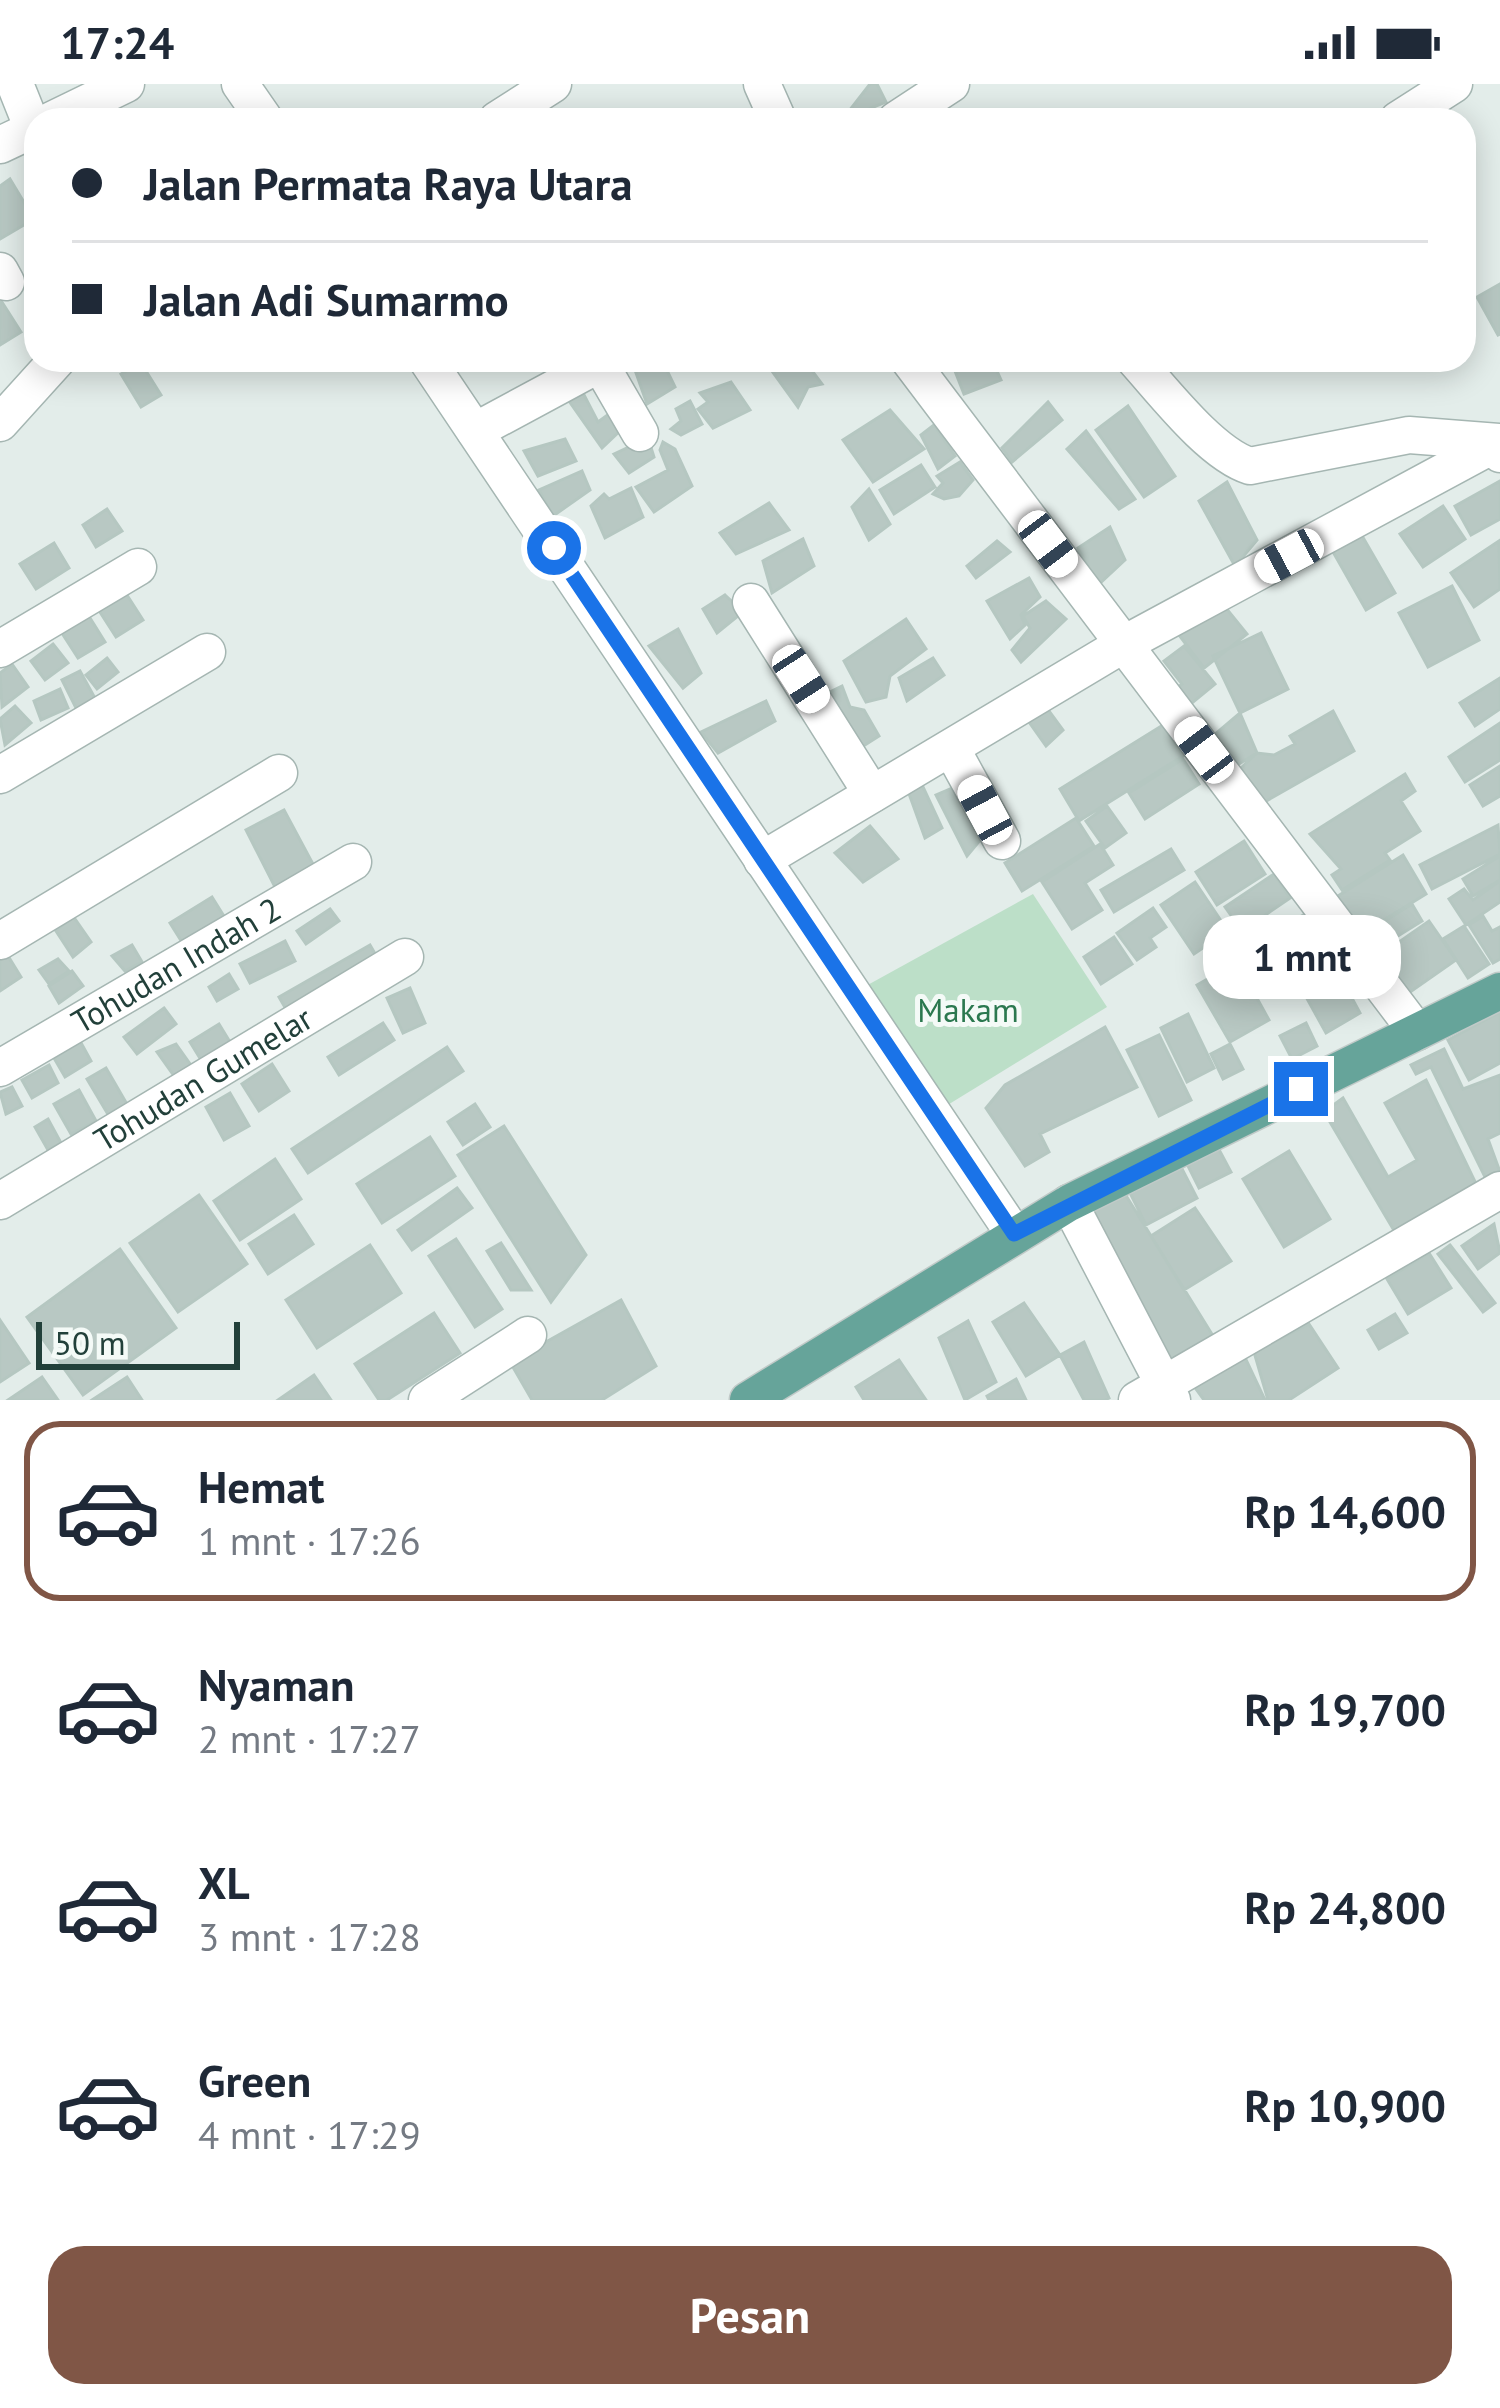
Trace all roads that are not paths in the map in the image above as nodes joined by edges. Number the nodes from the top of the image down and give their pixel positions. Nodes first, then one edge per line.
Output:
1 (553, 84) edge
2 (951, 84) edge
3 (1454, 84) edge
4 (120, 97) edge
5 (90, 108) edge
6 (515, 108) edge
7 (914, 108) edge
8 (1417, 108) edge
9 (46, 372) edge
10 (435, 372) edge
11 (585, 372) edge
12 (609, 372) edge
13 (918, 372) edge
14 (1146, 372) edge
15 (0, 423) edge
16 (475, 431) junction
17 (640, 433) dead end
18 (1498, 446) edge
19 (138, 567) dead end
20 (751, 602) dead end
21 (1124, 644) junction
22 (0, 649) edge
23 (208, 652) dead end
24 (951, 748) junction
25 (279, 772) dead end
26 (0, 775) edge
27 (872, 794) junction
28 (1002, 841) dead end
29 (762, 860) junction
30 (352, 862) dead end
31 (0, 941) edge
32 (405, 957) dead end
33 (1500, 991) edge
34 (1417, 1032) junction
35 (0, 1068) edge
36 (1500, 1190) edge
37 (0, 1201) edge
38 (1069, 1203) junction
39 (1014, 1234) junction
40 (528, 1335) dead end
41 (1157, 1394) edge
42 (428, 1400) edge
43 (748, 1400) edge

1 - 6 street
2 - 7 street
3 - 8 street
4 - 5 street
9 - 15 street
10 - 16 street
11 - 16 street
12 - 17 street
13 - 21 street
14 - 18 street
16 - 29 street
18 - 21 street
19 - 22 street
20 - 27 street
21 - 24 street
21 - 34 street
23 - 26 street
24 - 27 street
24 - 28 street
25 - 31 street
27 - 29 street
29 - 39 street
30 - 35 street, Tohudan Indah 2
32 - 37 street, Tohudan Gumelar
33 - 34 main road
34 - 38 main road
36 - 41 street
38 - 39 main road
38 - 41 street
39 - 43 main road
40 - 42 street

